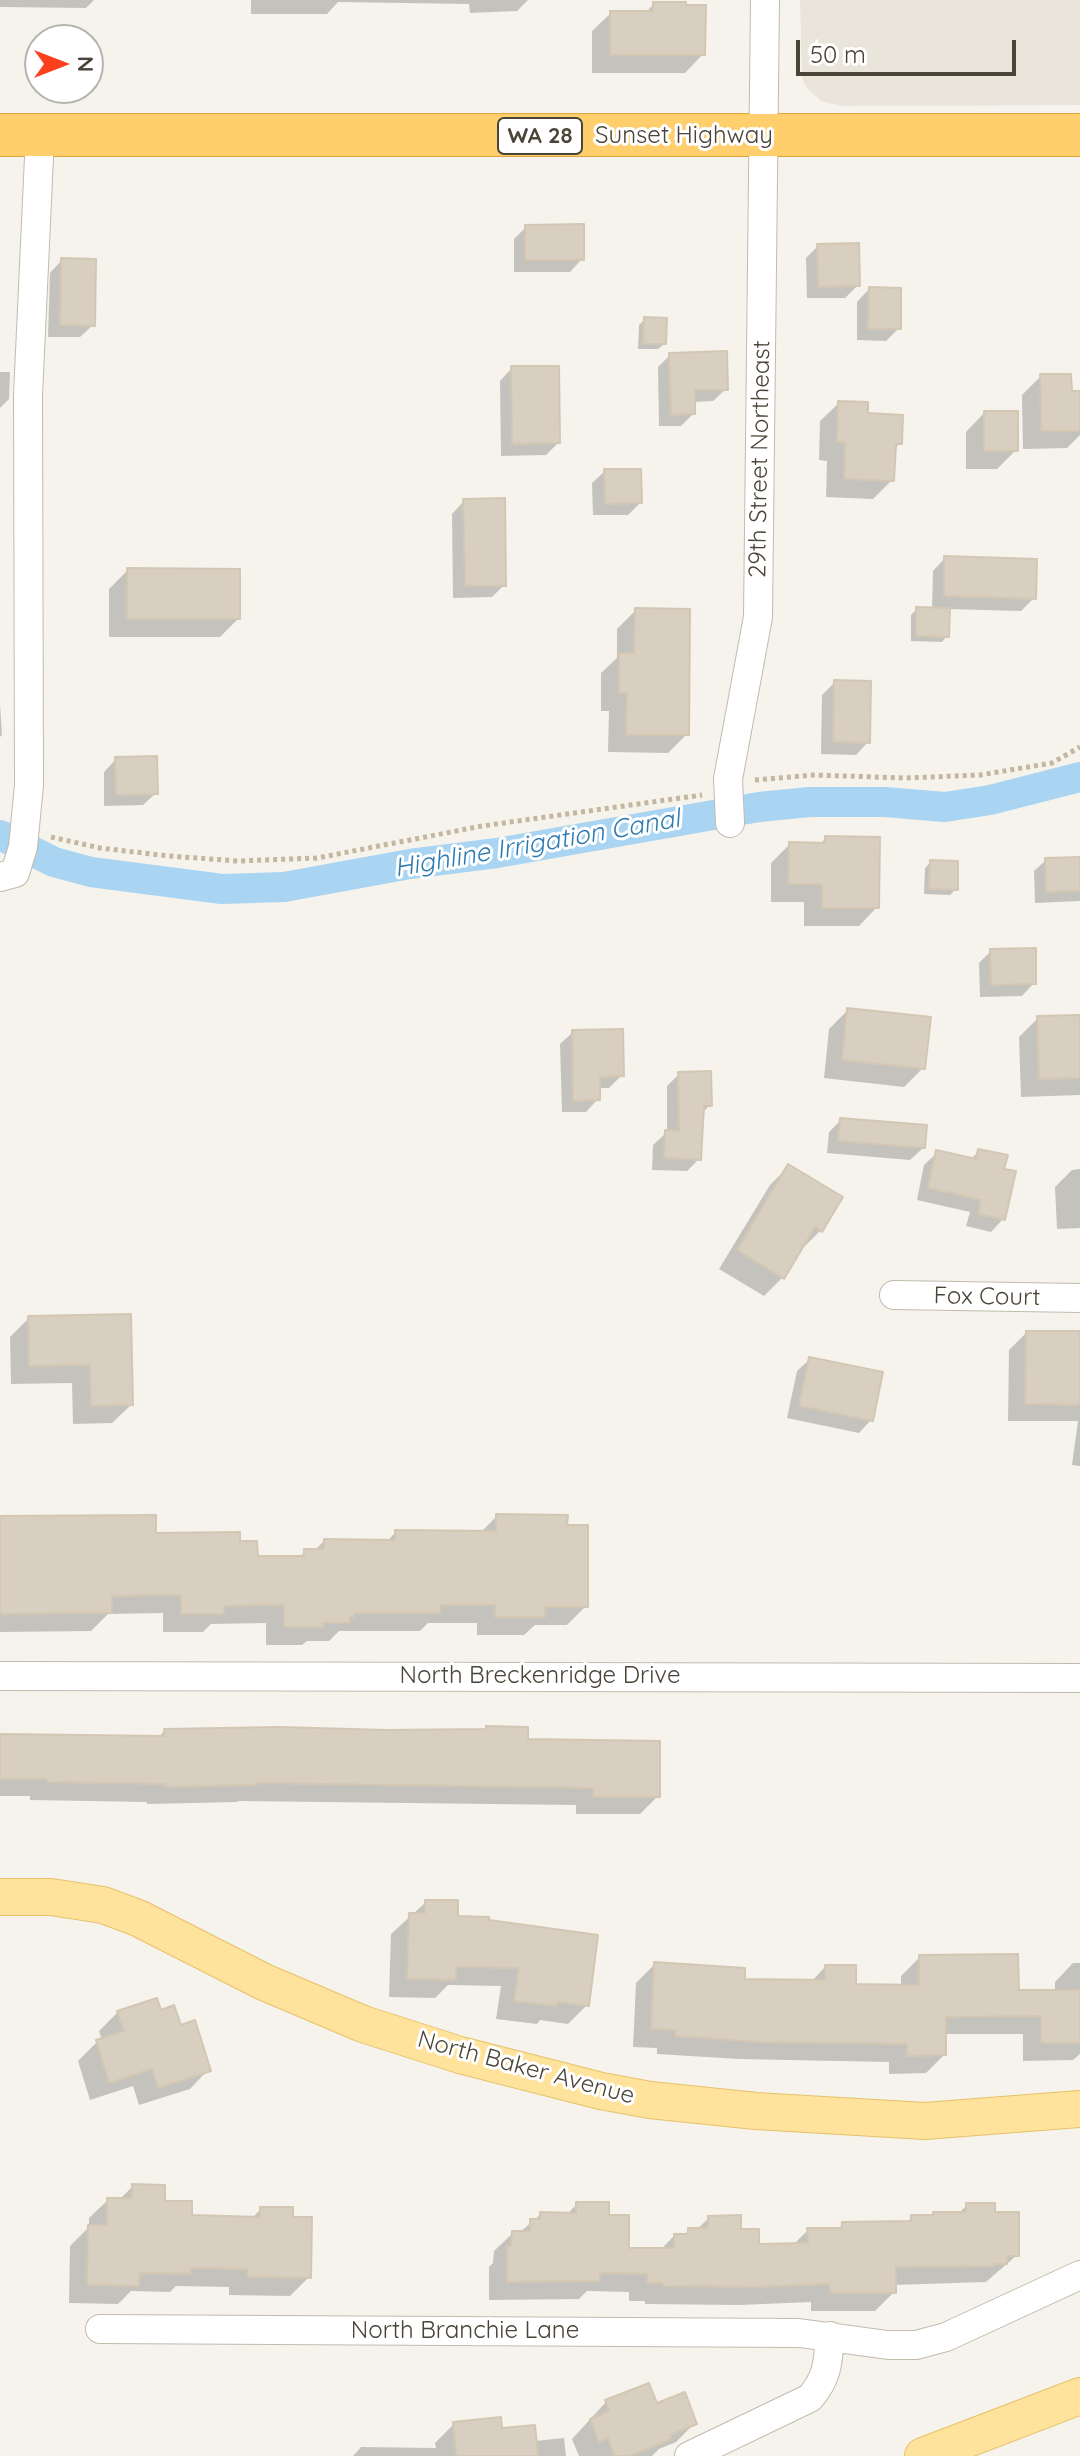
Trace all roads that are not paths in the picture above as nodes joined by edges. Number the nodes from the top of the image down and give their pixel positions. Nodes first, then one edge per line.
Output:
1 (765, 0) edge
2 (1080, 135) edge
3 (20, 136) edge
4 (765, 136) junction
5 (730, 823) dead end
6 (0, 877) edge
7 (894, 1295) dead end
8 (1080, 1298) edge
9 (0, 1676) edge
10 (1080, 1678) edge
11 (0, 1897) edge
12 (1080, 2109) edge
13 (1080, 2275) edge
14 (100, 2329) dead end
15 (830, 2336) junction
16 (1080, 2396) edge
17 (689, 2456) edge
18 (923, 2456) edge

1 - 4 street, 29th Street Northeast
2 - 4 highway, Sunset Highway / WA 28
3 - 4 highway, Sunset Highway / WA 28
3 - 6 street
4 - 5 street, 29th Street Northeast
7 - 8 street, Fox Court
9 - 10 street, North Breckenridge Drive
11 - 12 main road, North Baker Avenue
13 - 15 street, North Branchie Lane
14 - 15 street, North Branchie Lane
15 - 17 street
16 - 18 main road

